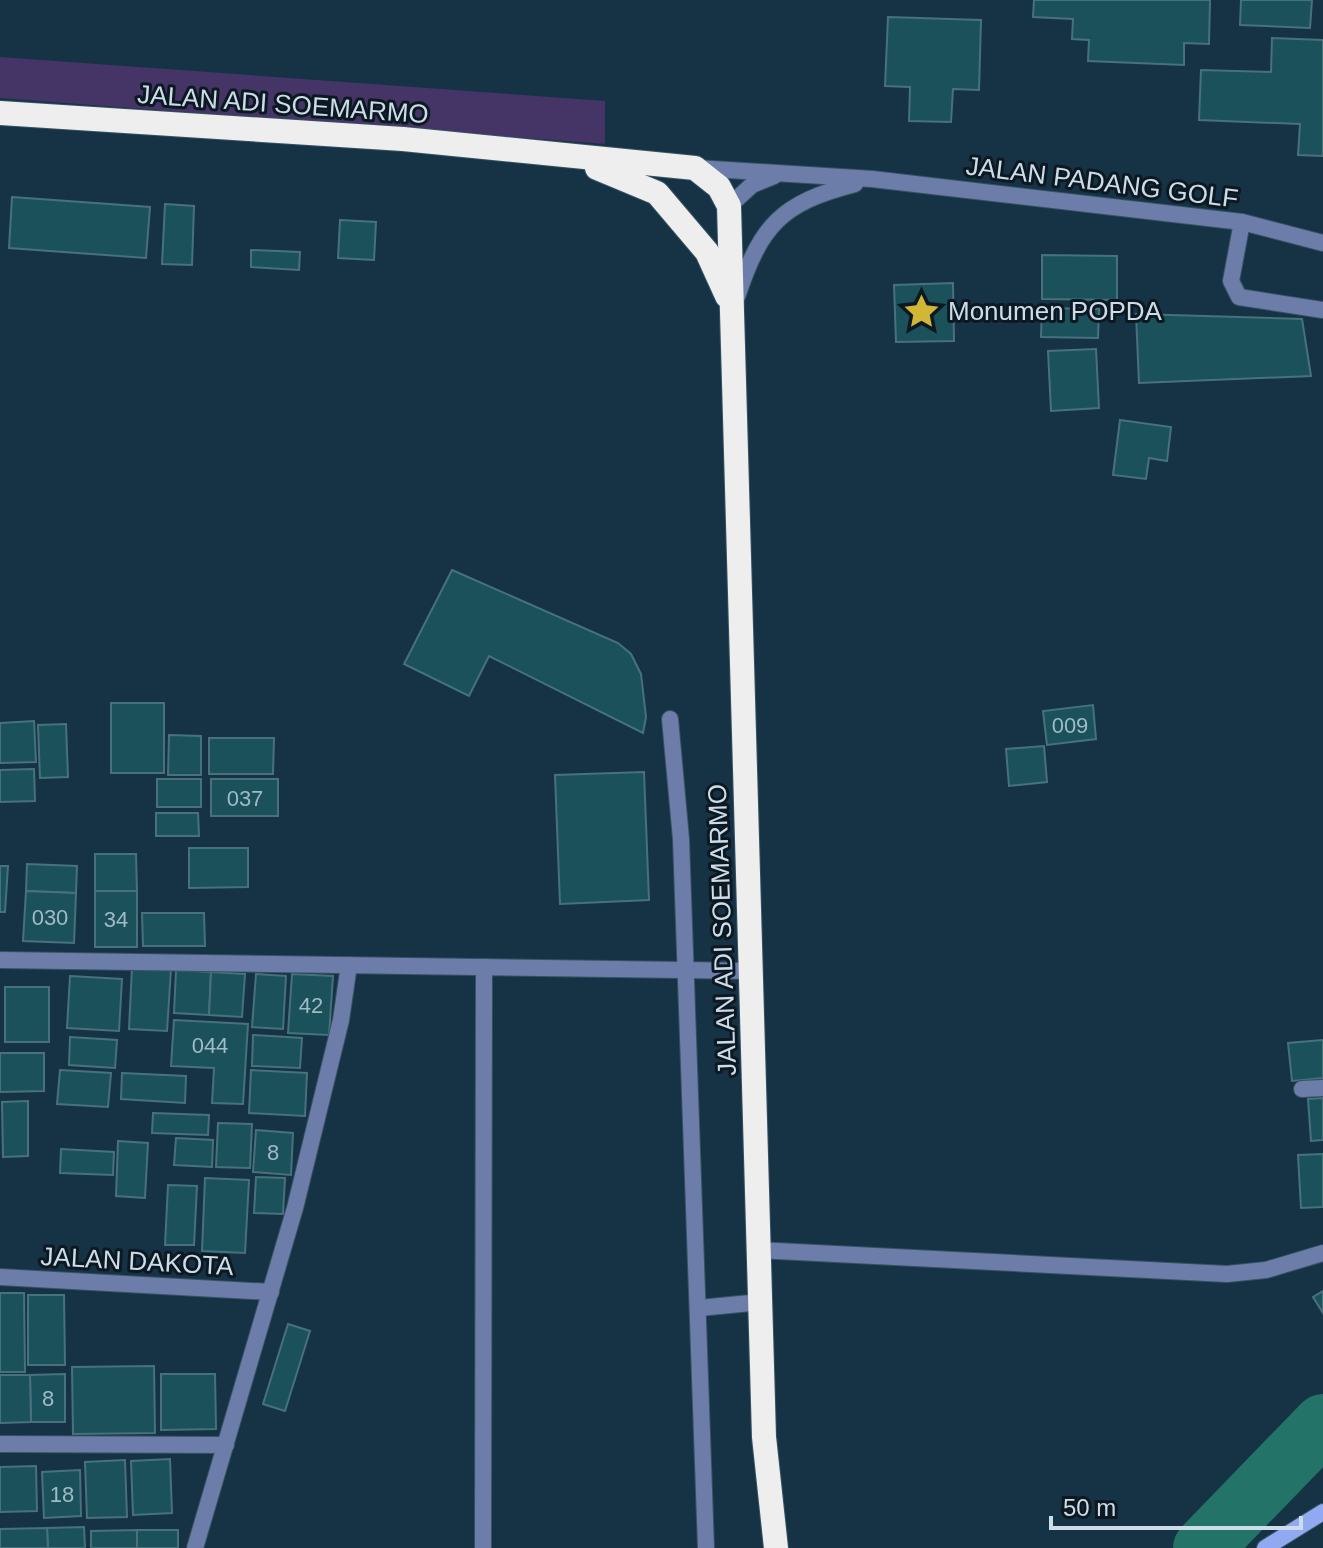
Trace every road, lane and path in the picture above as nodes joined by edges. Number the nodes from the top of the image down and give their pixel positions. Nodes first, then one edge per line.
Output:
1 (0, 113) edge
2 (561, 155) junction
3 (695, 168) junction
4 (779, 174) junction
5 (872, 179) junction
6 (729, 206) junction
7 (1242, 222) junction
8 (1323, 243) edge
9 (733, 310) junction
10 (1323, 310) edge
11 (670, 719) dead end
12 (0, 960) edge
13 (349, 965) junction
14 (484, 967) junction
15 (685, 969) junction
16 (751, 971) junction
17 (1323, 1088) edge
18 (1302, 1089) dead end
19 (759, 1250) junction
20 (1323, 1253) edge
21 (0, 1277) edge
22 (271, 1292) junction
23 (761, 1302) junction
24 (699, 1308) junction
25 (0, 1444) edge
26 (226, 1445) junction
27 (1323, 1512) edge
28 (195, 1548) edge
29 (483, 1548) edge
30 (706, 1548) edge
31 (776, 1548) edge
32 (1265, 1548) edge

1 - 2 highway, JALAN ADI SOEMARMO
2 - 3 highway, JALAN ADI SOEMARMO
2 - 9 highway, JALAN ADI SOEMARMO
3 - 4 street, JALAN PADANG GOLF
3 - 6 highway
4 - 5 street, JALAN PADANG GOLF
4 - 6 street
5 - 7 street, JALAN PADANG GOLF
5 - 9 street
6 - 9 highway, JALAN ADI SOEMARMO
7 - 8 street, JALAN PADANG GOLF
7 - 10 street
9 - 16 highway, JALAN ADI SOEMARMO
11 - 15 street
12 - 13 street
13 - 14 street
13 - 22 street
14 - 15 street
14 - 29 street
15 - 16 street
15 - 24 street
16 - 19 highway, JALAN ADI SOEMARMO
17 - 18 street
19 - 20 street
19 - 23 highway, JALAN ADI SOEMARMO
21 - 22 street, JALAN DAKOTA
22 - 26 street
23 - 24 street
23 - 31 highway, JALAN ADI SOEMARMO
24 - 30 street
25 - 26 street
26 - 28 street
27 - 32 main road

